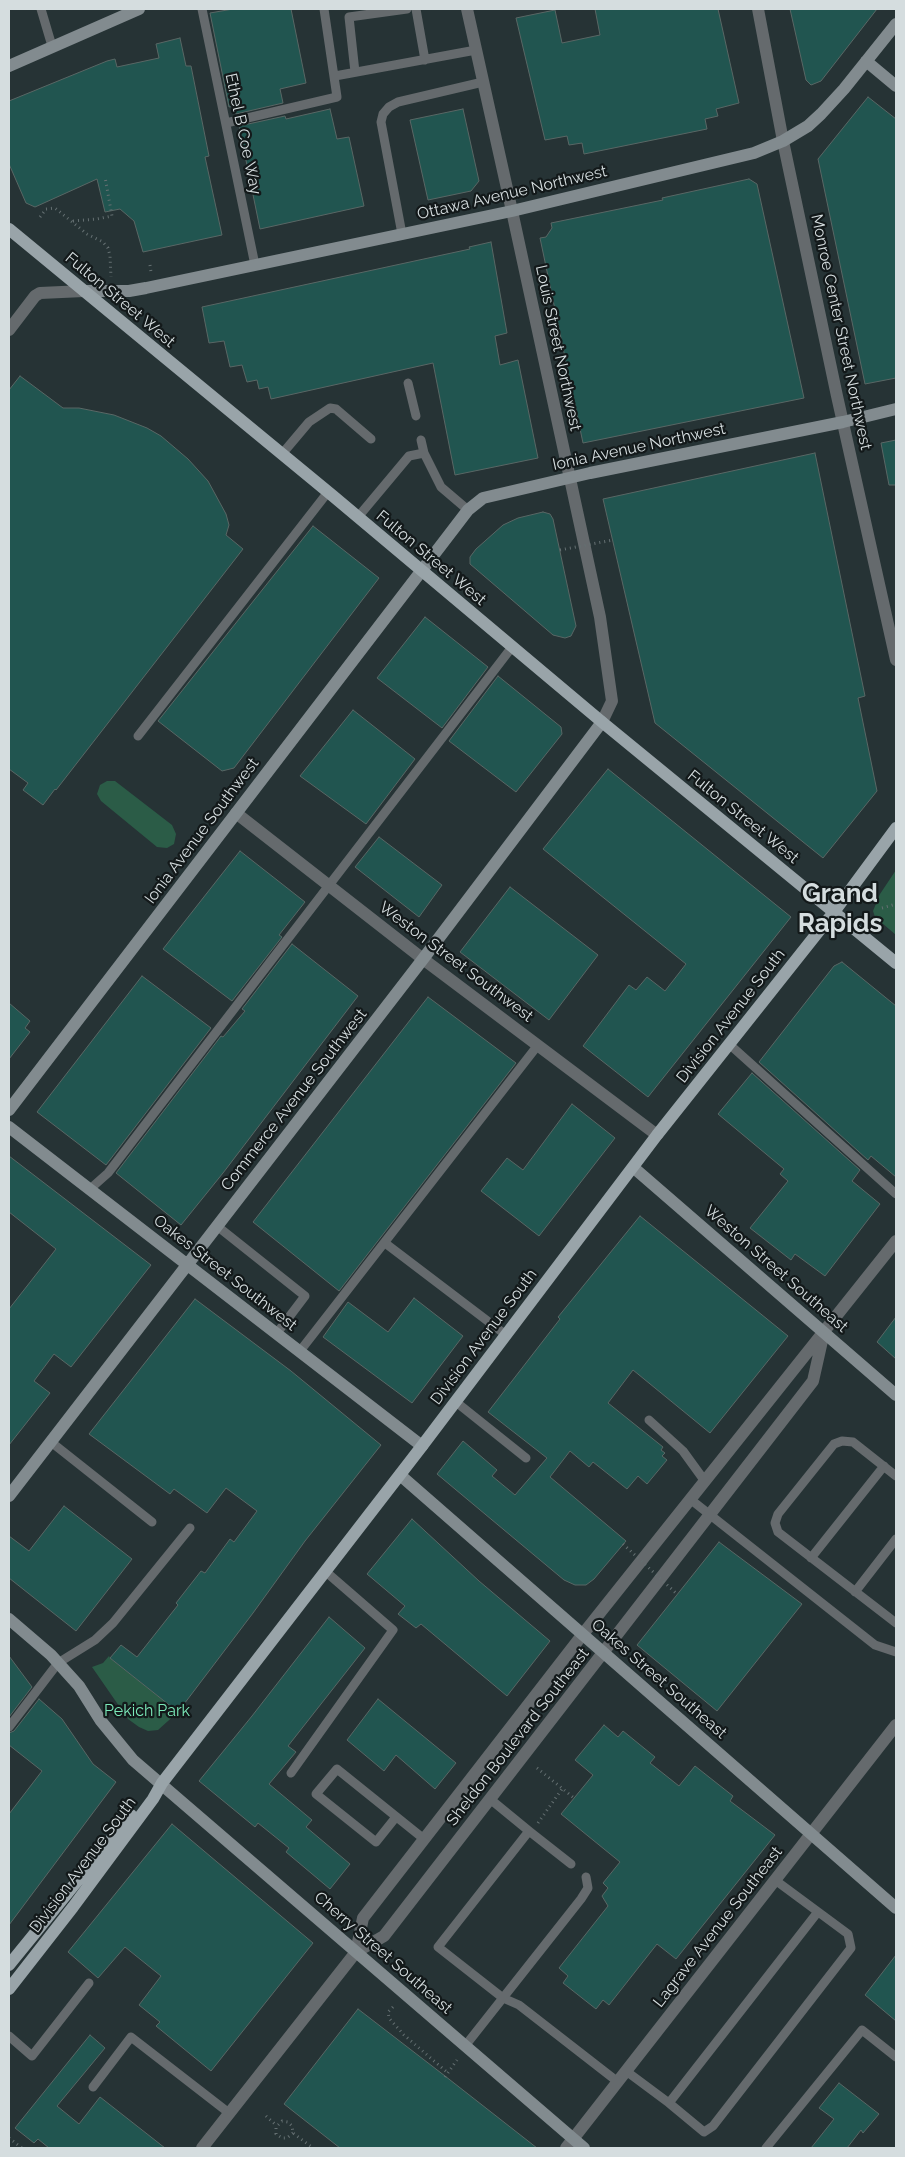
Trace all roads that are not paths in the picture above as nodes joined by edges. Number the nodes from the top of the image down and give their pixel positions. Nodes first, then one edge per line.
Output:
1 (41, 9) edge
2 (139, 9) edge
3 (202, 9) edge
4 (324, 9) edge
5 (407, 9) edge
6 (416, 9) edge
7 (466, 9) edge
8 (758, 9) edge
9 (896, 24) edge
10 (52, 46) junction
11 (476, 50) junction
12 (425, 60) junction
13 (866, 62) junction
14 (9, 66) edge
15 (355, 72) junction
16 (335, 76) junction
17 (483, 82) junction
18 (896, 86) edge
19 (226, 123) junction
20 (783, 141) junction
21 (512, 211) junction
22 (9, 229) edge
23 (402, 234) junction
24 (255, 265) junction
25 (84, 291) junction
26 (9, 330) edge
27 (408, 383) dead end
28 (896, 409) edge
29 (416, 416) dead end
30 (843, 422) junction
31 (371, 439) dead end
32 (421, 440) dead end
33 (424, 453) junction
34 (282, 454) junction
35 (569, 478) junction
36 (328, 492) junction
37 (468, 510) junction
38 (358, 517) junction
39 (422, 572) junction
40 (512, 647) junction
41 (896, 660) edge
42 (602, 722) junction
43 (138, 736) dead end
44 (236, 813) junction
45 (896, 828) edge
46 (330, 886) junction
47 (834, 912) junction
48 (423, 959) junction
49 (896, 963) edge
50 (729, 1044) junction
51 (538, 1045) junction
52 (9, 1110) edge
53 (9, 1126) edge
54 (657, 1134) junction
55 (634, 1168) junction
56 (90, 1189) junction
57 (896, 1194) edge
58 (217, 1226) junction
59 (896, 1241) edge
60 (385, 1242) junction
61 (188, 1264) junction
62 (824, 1332) junction
63 (276, 1334) junction
64 (506, 1335) junction
65 (300, 1351) junction
66 (896, 1395) edge
67 (456, 1402) junction
68 (649, 1420) dead end
69 (51, 1442) junction
70 (422, 1446) junction
71 (526, 1458) dead end
72 (884, 1466) junction
73 (400, 1475) junction
74 (896, 1476) edge
75 (704, 1480) junction
76 (9, 1496) edge
77 (690, 1500) junction
78 (710, 1515) junction
79 (152, 1522) dead end
80 (190, 1528) dead end
81 (896, 1539) edge
82 (811, 1558) junction
83 (325, 1572) junction
84 (855, 1592) junction
85 (9, 1619) edge
86 (896, 1624) edge
87 (583, 1634) junction
88 (604, 1652) junction
89 (896, 1652) edge
90 (58, 1663) junction
91 (896, 1725) edge
92 (9, 1727) edge
93 (291, 1773) dead end
94 (162, 1783) junction
95 (490, 1799) junction
96 (396, 1817) junction
97 (531, 1832) junction
98 (811, 1834) junction
99 (424, 1839) junction
100 (571, 1864) dead end
101 (586, 1877) dead end
102 (775, 1880) junction
103 (896, 1908) edge
104 (818, 1913) junction
105 (356, 1952) junction
106 (9, 1965) edge
107 (89, 1983) dead end
108 (10, 1985) edge
109 (503, 1998) junction
110 (9, 2036) edge
111 (465, 2046) junction
112 (896, 2057) edge
113 (626, 2071) junction
114 (618, 2082) junction
115 (94, 2087) dead end
116 (668, 2103) junction
117 (230, 2113) junction
118 (570, 2144) edge
119 (202, 2148) edge
120 (584, 2148) edge
121 (766, 2148) edge

1 - 10 lane
2 - 10 street
3 - 19 lane, Ethel B Coe Way
4 - 16 lane
5 - 15 lane
6 - 12 lane
7 - 11 street, Louis Street Northwest
8 - 20 street, Monroe Center Street Northwest
9 - 13 street, Ottawa Avenue Northwest
10 - 14 street
11 - 12 lane
11 - 17 street, Louis Street Northwest
12 - 15 lane
13 - 18 street
13 - 20 street, Ottawa Avenue Northwest
15 - 16 lane
16 - 19 lane
17 - 21 street, Louis Street Northwest
17 - 23 lane
19 - 24 lane, Ethel B Coe Way
20 - 21 street, Ottawa Avenue Northwest
20 - 30 street, Monroe Center Street Northwest
21 - 23 street, Ottawa Avenue Northwest
21 - 35 street, Louis Street Northwest
22 - 25 main road, Fulton Street West
23 - 24 street, Ottawa Avenue Northwest
24 - 25 street, Ottawa Avenue Northwest
25 - 26 street
25 - 34 main road, Fulton Street West
27 - 29 lane
28 - 30 street, Ionia Avenue Northwest
30 - 35 street, Ionia Avenue Northwest
30 - 41 street, Monroe Center Street Northwest
31 - 34 lane
32 - 33 lane
33 - 37 lane
33 - 38 lane
34 - 36 main road, Fulton Street West
35 - 37 street, Ionia Avenue Northwest
35 - 42 street, Louis Street Northwest
36 - 38 main road, Fulton Street West
36 - 43 lane
37 - 39 street, Ionia Avenue Northwest
38 - 39 main road, Fulton Street West
39 - 40 main road, Fulton Street West
39 - 44 street, Ionia Avenue Southwest
40 - 42 main road, Fulton Street West
40 - 46 lane
42 - 47 main road, Fulton Street West
42 - 48 street, Commerce Avenue Southwest
44 - 46 street, Weston Street Southwest
44 - 52 street, Ionia Avenue Southwest
45 - 47 main road, Division Avenue South
46 - 48 street, Weston Street Southwest
46 - 56 lane
47 - 49 main road, Fulton Street West
47 - 50 main road, Division Avenue South
48 - 51 street, Weston Street Southwest
48 - 58 street, Commerce Avenue Southwest
50 - 54 main road, Division Avenue South
50 - 57 lane
51 - 54 street, Weston Street Southwest
51 - 60 lane
53 - 56 street, Oakes Street Southwest
54 - 55 main road, Division Avenue South
55 - 62 street, Weston Street Southeast
55 - 64 main road, Division Avenue South
56 - 61 street, Oakes Street Southwest
58 - 61 street, Commerce Avenue Southwest
58 - 63 lane
59 - 62 street, Sheldon Boulevard Southeast
60 - 64 lane
60 - 65 lane
61 - 63 street, Oakes Street Southwest
61 - 69 street, Commerce Avenue Southwest
62 - 66 street, Weston Street Southeast
62 - 75 street, Sheldon Boulevard Southeast
62 - 78 street, Sheldon Boulevard Southeast
63 - 65 street, Oakes Street Southwest
64 - 67 main road, Division Avenue South
65 - 70 street, Oakes Street Southwest
67 - 70 main road, Division Avenue South
67 - 71 lane
68 - 75 lane
69 - 76 street, Commerce Avenue Southwest
69 - 79 lane
70 - 73 main road, Division Avenue South
72 - 74 lane
72 - 82 lane
72 - 82 lane
73 - 83 main road, Division Avenue South
73 - 87 street, Oakes Street Southeast
75 - 77 street, Sheldon Boulevard Southeast
77 - 78 lane
77 - 87 street, Sheldon Boulevard Southeast
78 - 88 street, Sheldon Boulevard Southeast
78 - 89 lane
80 - 90 lane
81 - 84 lane
82 - 84 lane
83 - 93 lane
83 - 94 main road, Division Avenue South
84 - 86 lane
85 - 90 street, Cherry Street Southeast
87 - 88 street, Oakes Street Southeast
87 - 99 street, Sheldon Boulevard Southeast
88 - 95 street, Sheldon Boulevard Southeast
88 - 98 street, Oakes Street Southeast
90 - 92 lane
90 - 94 street, Cherry Street Southeast
91 - 98 street, Lagrave Avenue Southeast
94 - 105 street, Cherry Street Southeast
94 - 106 main road, Division Avenue South
94 - 108 main road, Division Avenue South
95 - 97 lane
95 - 105 street, Sheldon Boulevard Southeast
96 - 96 lane
96 - 99 lane
97 - 100 lane
97 - 109 lane
98 - 102 street, Lagrave Avenue Southeast
98 - 103 street, Oakes Street Southeast
99 - 105 street, Sheldon Boulevard Southeast
101 - 109 lane
102 - 104 lane
102 - 113 street, Lagrave Avenue Southeast
104 - 116 lane
104 - 116 lane
105 - 111 street, Cherry Street Southeast
105 - 117 street, Sheldon Boulevard Southeast
107 - 110 lane
109 - 111 lane
109 - 114 lane
111 - 118 street, Cherry Street Southeast
112 - 121 lane
113 - 114 street, Lagrave Avenue Southeast
113 - 116 lane
114 - 118 street, Lagrave Avenue Southeast
115 - 117 lane
117 - 119 street, Sheldon Boulevard Southeast
118 - 120 street, Cherry Street Southeast

